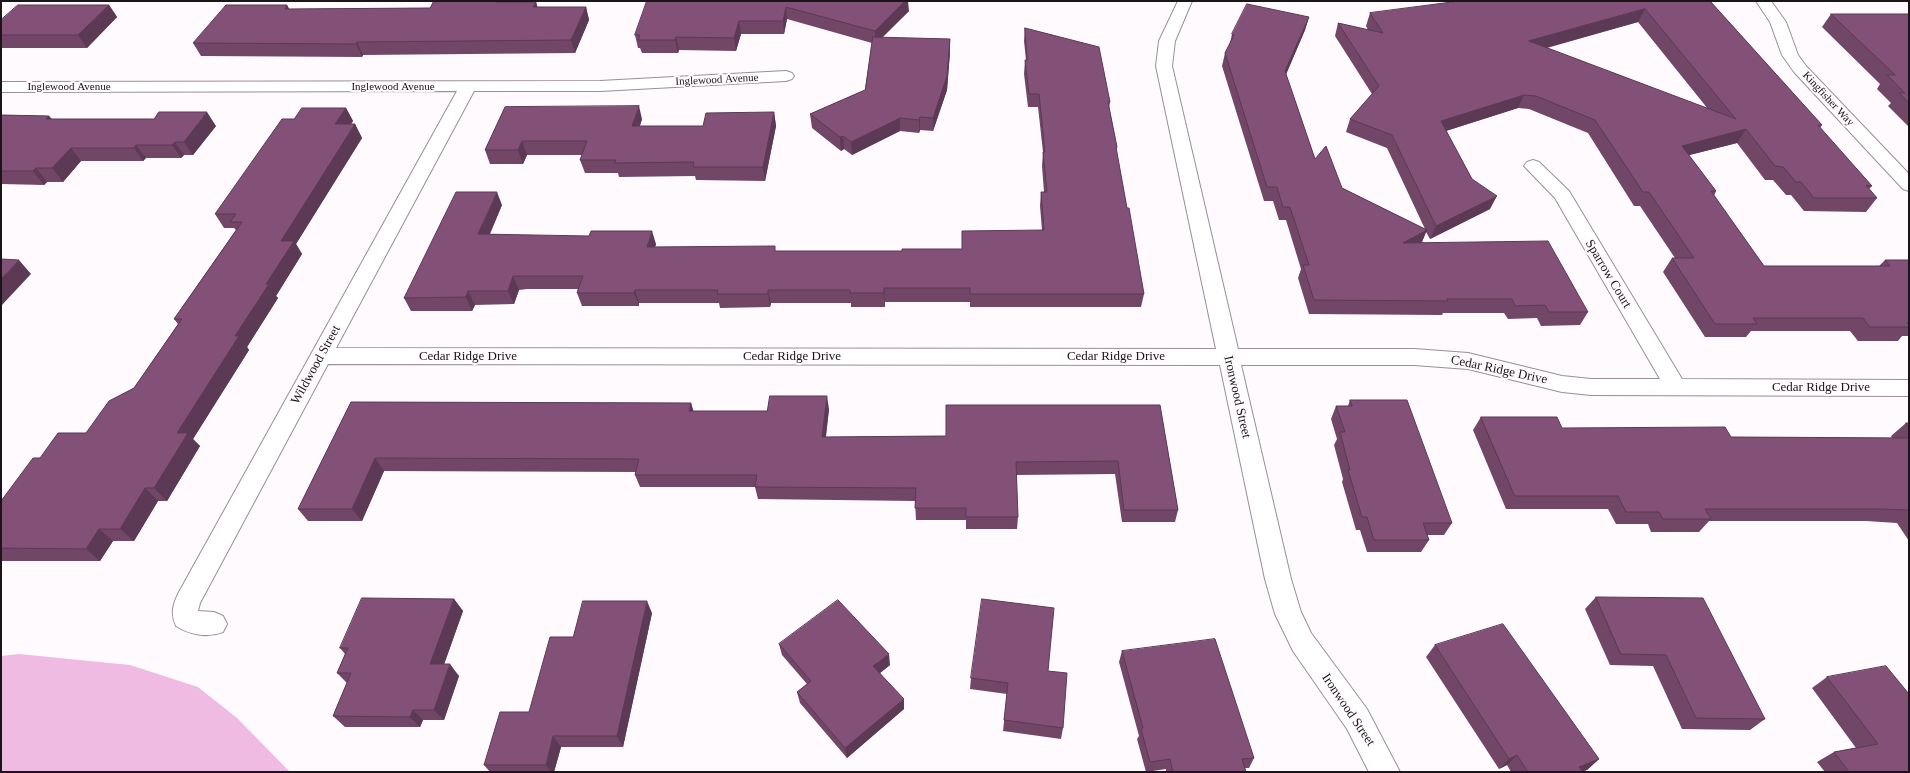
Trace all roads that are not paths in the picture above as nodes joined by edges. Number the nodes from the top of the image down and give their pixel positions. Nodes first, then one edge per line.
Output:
1 (1185, 1) edge
2 (1763, 1) edge
3 (786, 76) dead end
4 (1, 87) edge
5 (468, 87) junction
6 (1533, 166) dead end
7 (1909, 185) edge
8 (320, 356) junction
9 (1228, 357) junction
10 (1676, 387) junction
11 (1909, 388) edge
12 (214, 624) dead end
13 (1386, 772) edge

1 - 9 street, Ironwood Street
2 - 7 street, Kingfisher Way
3 - 5 street, Inglewood Avenue
4 - 5 street, Inglewood Avenue
5 - 8 street, Wildwood Street
6 - 10 street, Sparrow Court
8 - 9 street, Cedar Ridge Drive
8 - 12 street, Wildwood Street
9 - 10 street, Cedar Ridge Drive
9 - 13 street, Ironwood Street
10 - 11 street, Cedar Ridge Drive

